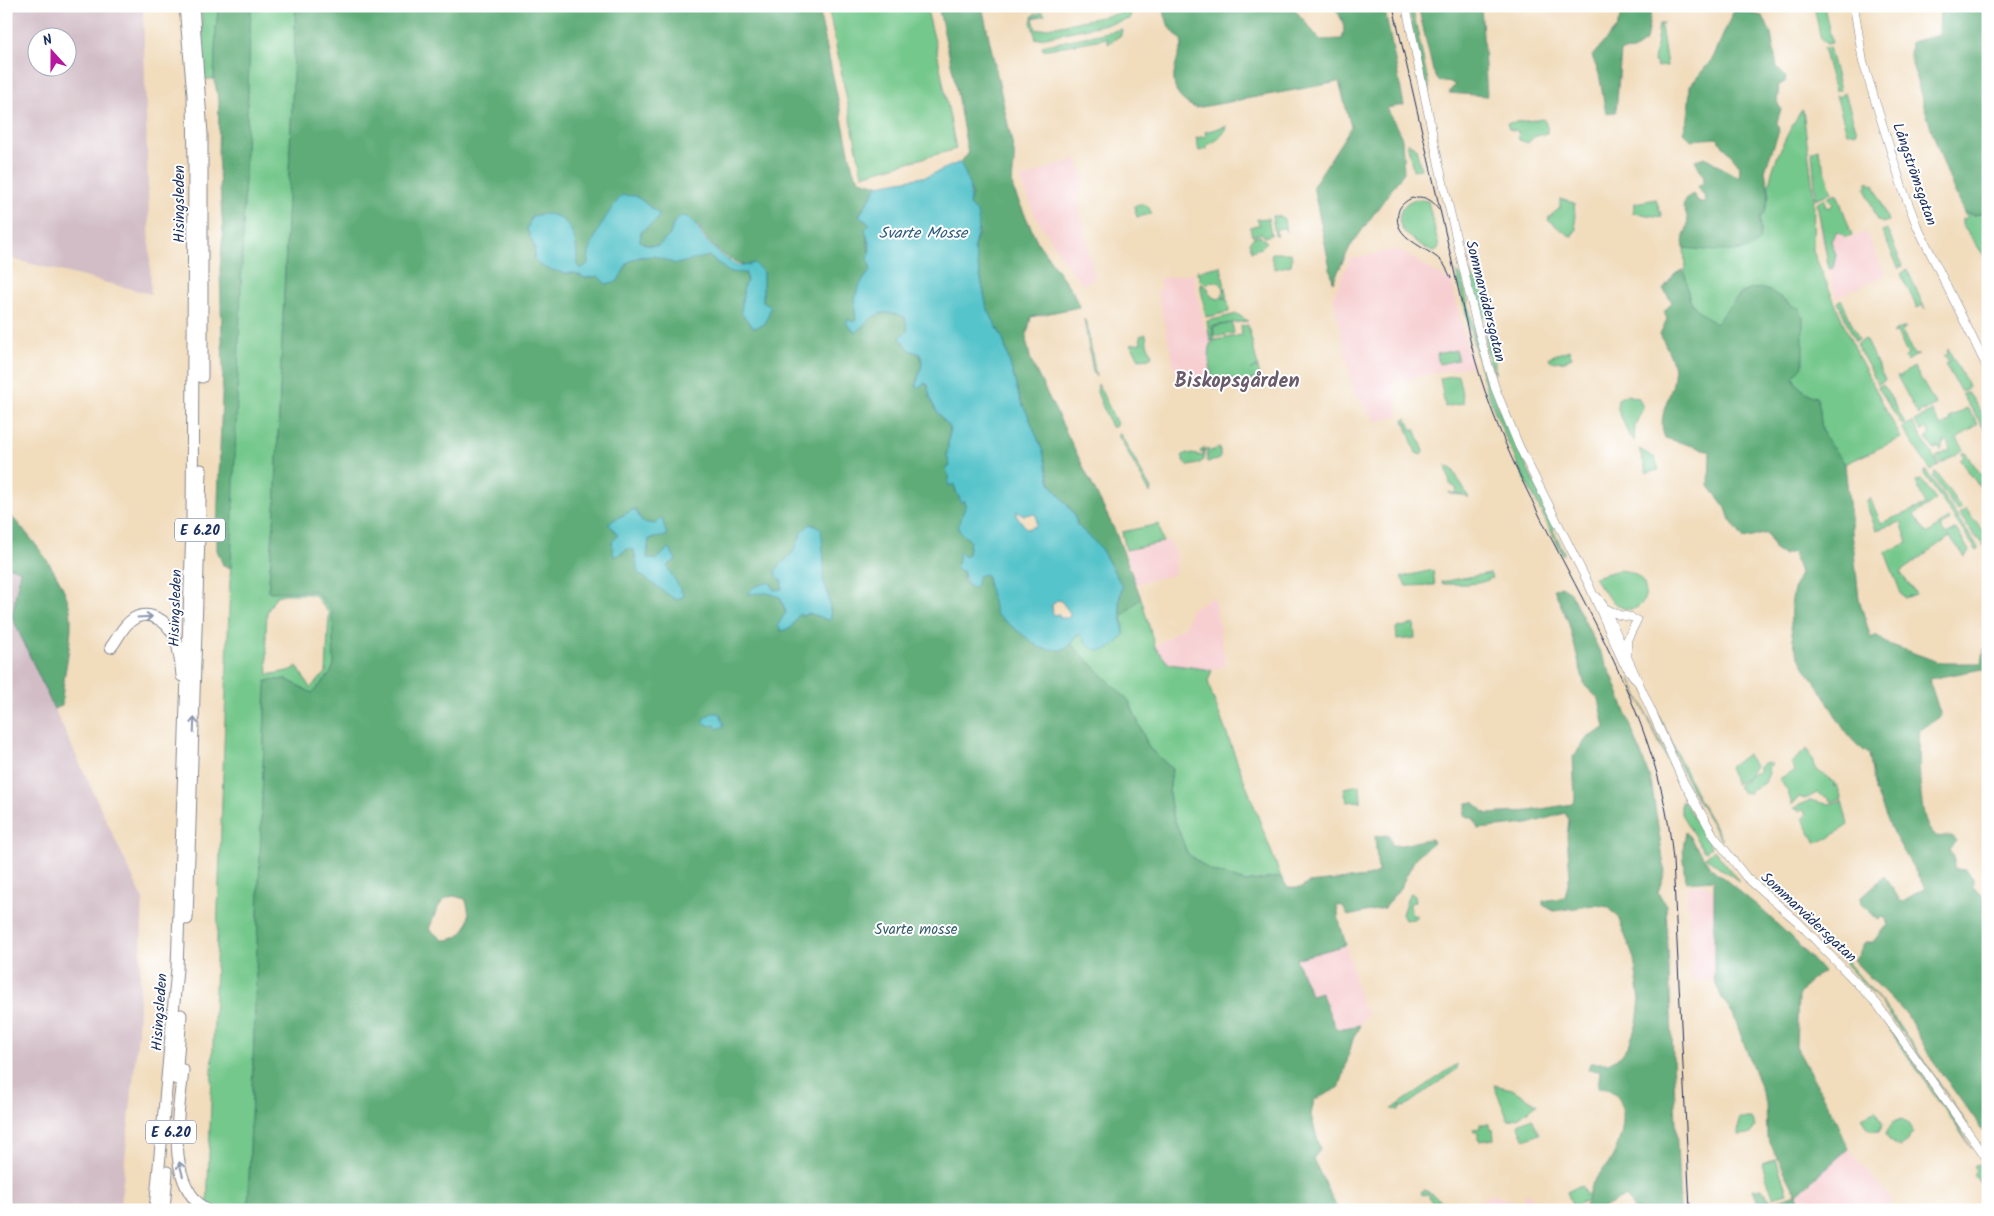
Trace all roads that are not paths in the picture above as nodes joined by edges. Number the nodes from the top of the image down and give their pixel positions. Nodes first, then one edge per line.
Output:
1 (185, 6) edge
2 (193, 6) edge
3 (1406, 6) edge
4 (1854, 6) edge
5 (1988, 368) edge
6 (1589, 585) junction
7 (1605, 608) junction
8 (111, 647) dead end
9 (1628, 661) junction
10 (1636, 680) junction
11 (185, 692) junction
12 (179, 1054) junction
13 (1988, 1160) edge
14 (157, 1194) junction
15 (150, 1210) edge
16 (155, 1210) edge
17 (164, 1210) edge
18 (206, 1210) edge

1 - 11 highway, Hisingsleden / E 6.20
12 -> 2 highway, Hisingsleden / E 6.20
3 - 6 street, Sommarvädersgatan
4 - 5 street, Långströmsgatan
6 - 7 street, Sommarvädersgatan
6 - 10 street, Sommarvädersgatan
7 - 9 street, Sommarvädersgatan
7 - 9 street
8 -> 11 highway
9 - 10 street, Sommarvädersgatan
10 - 13 street, Sommarvädersgatan
11 - 14 highway, Hisingsleden / E 6.20
12 - 17 highway, Hisingsleden / E 6.20
18 -> 12 highway
14 - 15 highway, E 6.20
14 - 16 highway, Hisingsleden / E 6.20

